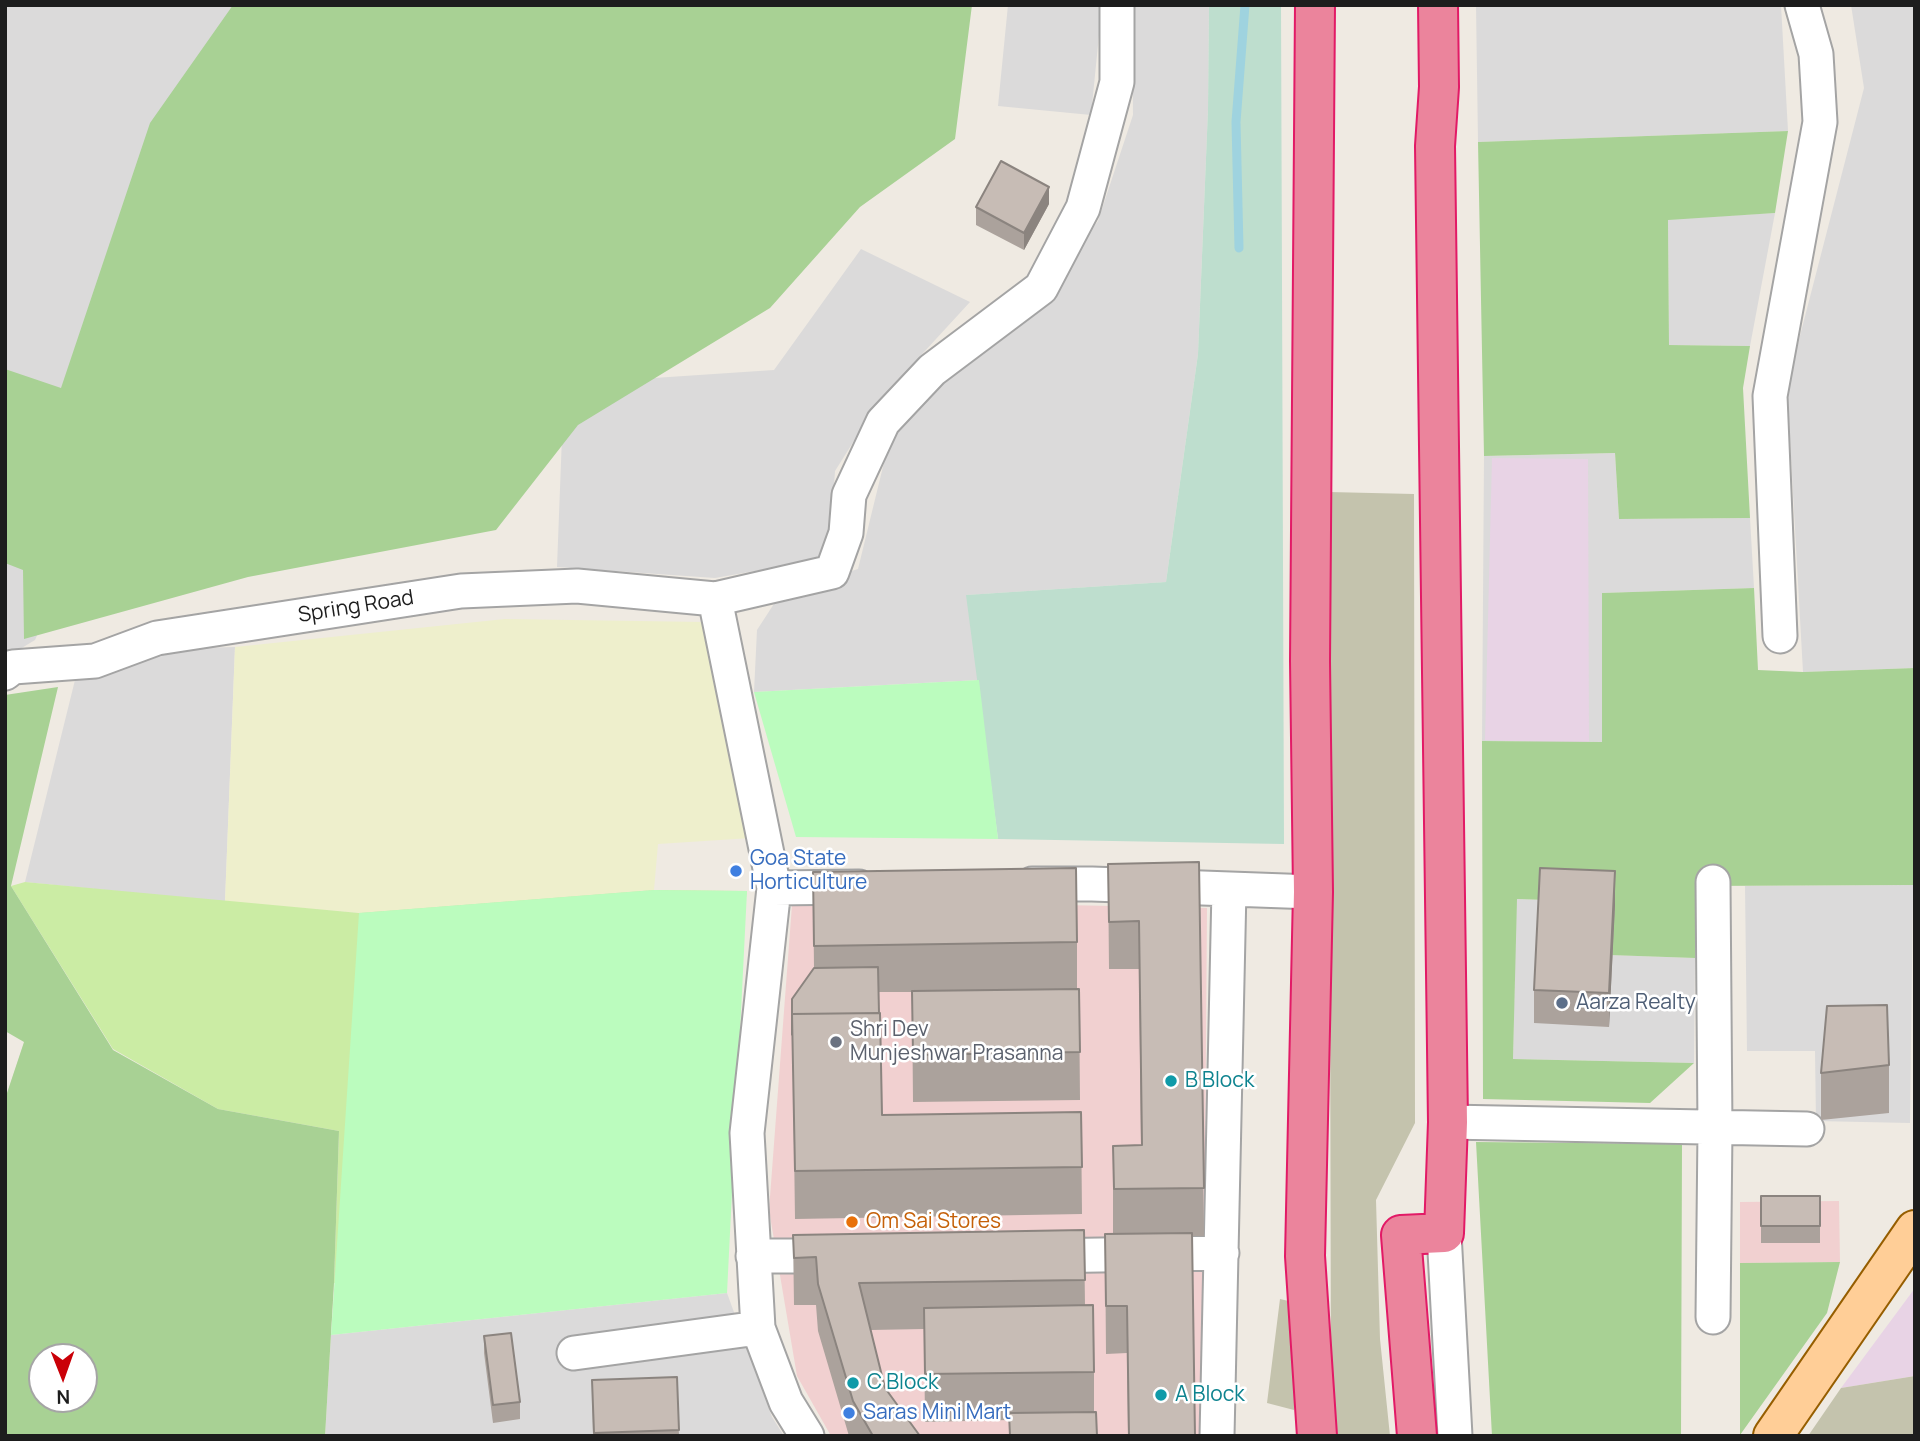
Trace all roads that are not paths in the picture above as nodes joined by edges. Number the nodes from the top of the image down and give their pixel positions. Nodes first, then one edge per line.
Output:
1 (1117, 5) edge
2 (1315, 5) edge
3 (1438, 5) edge
4 (1802, 5) edge
5 (715, 599) junction
6 (1780, 636) dead end
7 (5, 673) edge
8 (1713, 882) dead end
9 (1009, 885) edge
10 (885, 887) edge
11 (774, 888) junction
12 (1229, 889) junction
13 (1313, 892) junction
14 (1448, 1122) junction
15 (1715, 1129) junction
16 (1807, 1129) dead end
17 (1915, 1230) edge
18 (1444, 1233) junction
19 (1222, 1253) junction
20 (753, 1256) junction
21 (864, 1256) edge
22 (1003, 1256) edge
23 (1713, 1317) dead end
24 (758, 1328) junction
25 (574, 1353) dead end
26 (807, 1436) edge
27 (1217, 1436) edge
28 (1317, 1436) edge
29 (1417, 1436) edge
30 (1455, 1436) edge
31 (1773, 1436) edge

1 - 5 street, Spring Road
2 - 13 highway
3 - 14 highway
4 - 6 street
5 - 7 street, Spring Road
5 - 11 street
8 - 15 street
9 - 12 street
10 - 11 street
11 - 20 street
12 - 13 street
12 - 19 street
13 - 28 highway
14 - 15 street
14 - 18 highway
15 - 16 street
15 - 23 street
17 - 31 main road
18 - 29 highway
18 - 30 street
19 - 22 street
19 - 27 street
20 - 21 street
20 - 24 street
24 - 25 street
24 - 26 street

